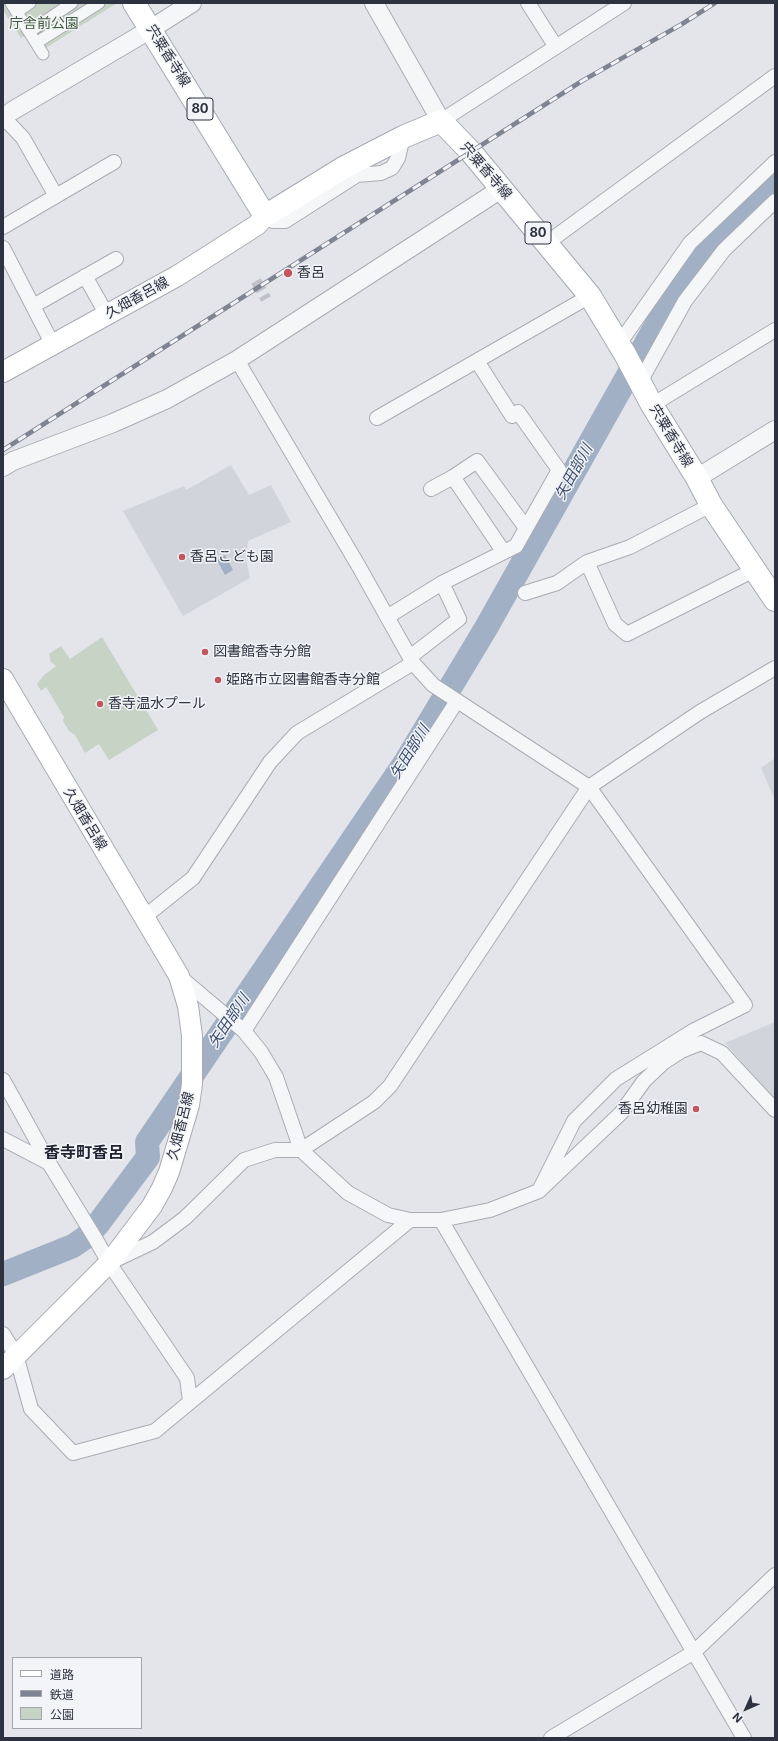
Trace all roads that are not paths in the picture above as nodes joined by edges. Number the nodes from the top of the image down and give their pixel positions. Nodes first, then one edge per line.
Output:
1 (30, 3) edge
2 (99, 3) edge
3 (134, 3) edge
4 (192, 3) edge
5 (374, 3) edge
6 (528, 3) edge
7 (624, 3) edge
8 (66, 5) edge
9 (14, 8) edge
10 (151, 29) junction
11 (29, 32) junction
12 (36, 43) junction
13 (556, 47) junction
14 (43, 54) dead end
15 (775, 76) edge
16 (6, 115) edge
17 (441, 121) junction
18 (114, 162) dead end
19 (775, 162) edge
20 (502, 189) junction
21 (56, 196) junction
22 (775, 201) edge
23 (265, 216) junction
24 (3, 227) edge
25 (547, 243) junction
26 (3, 248) edge
27 (116, 259) dead end
28 (85, 276) junction
29 (590, 296) junction
30 (33, 306) junction
31 (107, 315) junction
32 (775, 330) edge
33 (53, 344) junction
34 (622, 349) junction
35 (237, 360) junction
36 (477, 361) junction
37 (3, 372) edge
38 (640, 382) junction
39 (652, 406) junction
40 (377, 418) dead end
41 (775, 430) edge
42 (3, 468) edge
43 (454, 476) junction
44 (697, 478) junction
45 (431, 489) dead end
46 (710, 505) junction
47 (526, 528) junction
48 (503, 551) junction
49 (587, 562) junction
50 (754, 570) junction
51 (442, 583) junction
52 (525, 593) dead end
53 (775, 600) edge
54 (387, 617) junction
55 (411, 660) junction
56 (775, 668) edge
57 (3, 679) edge
58 (457, 701) junction
59 (589, 787) junction
60 (143, 918) junction
61 (179, 976) junction
62 (745, 1005) junction
63 (244, 1031) junction
64 (701, 1043) junction
65 (3, 1080) edge
66 (775, 1110) edge
67 (3, 1139) edge
68 (301, 1150) junction
69 (49, 1164) junction
70 (539, 1191) junction
71 (410, 1220) junction
72 (441, 1220) junction
73 (109, 1263) junction
74 (3, 1334) edge
75 (10, 1362) edge
76 (190, 1401) junction
77 (775, 1575) edge
78 (694, 1652) junction
79 (551, 1738) edge
80 (744, 1738) edge

1 - 9 street
2 - 12 street
3 - 10 main road, 宍粟香寺線 / 80
4 - 10 street
5 - 17 street
6 - 13 street
7 - 13 street
8 - 11 street
9 - 11 street
10 - 16 street
10 - 23 main road, 宍粟香寺線 / 80
11 - 12 street
12 - 14 street
13 - 17 street
15 - 25 street
16 - 21 street
17 - 20 main road, 宍粟香寺線 / 80
17 - 23 main road
18 - 21 street
19 - 34 street
20 - 25 main road, 宍粟香寺線 / 80
20 - 35 street
21 - 24 street
22 - 38 street
23 - 31 main road, 久畑香呂線
25 - 29 main road, 宍粟香寺線 / 80
26 - 30 street
27 - 28 street
28 - 30 street
28 - 31 street
29 - 34 main road, 宍粟香寺線 / 80
29 - 36 street
30 - 33 street
31 - 33 main road, 久畑香呂線
32 - 39 street
33 - 37 main road, 久畑香呂線
34 - 38 main road, 宍粟香寺線 / 80
35 - 42 street
35 - 54 street
36 - 40 street
36 - 47 street
38 - 39 main road, 宍粟香寺線 / 80
39 - 44 main road, 宍粟香寺線 / 80
41 - 44 street
43 - 45 street
43 - 47 street
43 - 48 street
44 - 46 main road, 宍粟香寺線 / 80
46 - 49 street
46 - 50 main road, 宍粟香寺線 / 80
47 - 48 street
48 - 51 street
49 - 50 street
49 - 52 street
50 - 53 main road, 宍粟香寺線 / 80
51 - 54 street
51 - 55 street
54 - 55 street
55 - 58 street
55 - 60 street
56 - 59 street
57 - 60 main road, 久畑香呂線
58 - 59 street
58 - 63 street
59 - 62 street
59 - 68 street
60 - 61 main road, 久畑香呂線
61 - 63 street
61 - 73 main road, 久畑香呂線
62 - 64 street
62 - 70 street
63 - 68 street
64 - 66 street
64 - 70 street
65 - 69 street
67 - 69 street
68 - 71 street
68 - 73 street
69 - 73 street
70 - 72 street
71 - 72 street
71 - 76 street
72 - 78 street
73 - 75 main road, 久畑香呂線
73 - 76 street
74 - 75 street
75 - 76 street
77 - 78 street
78 - 79 street
78 - 80 street

